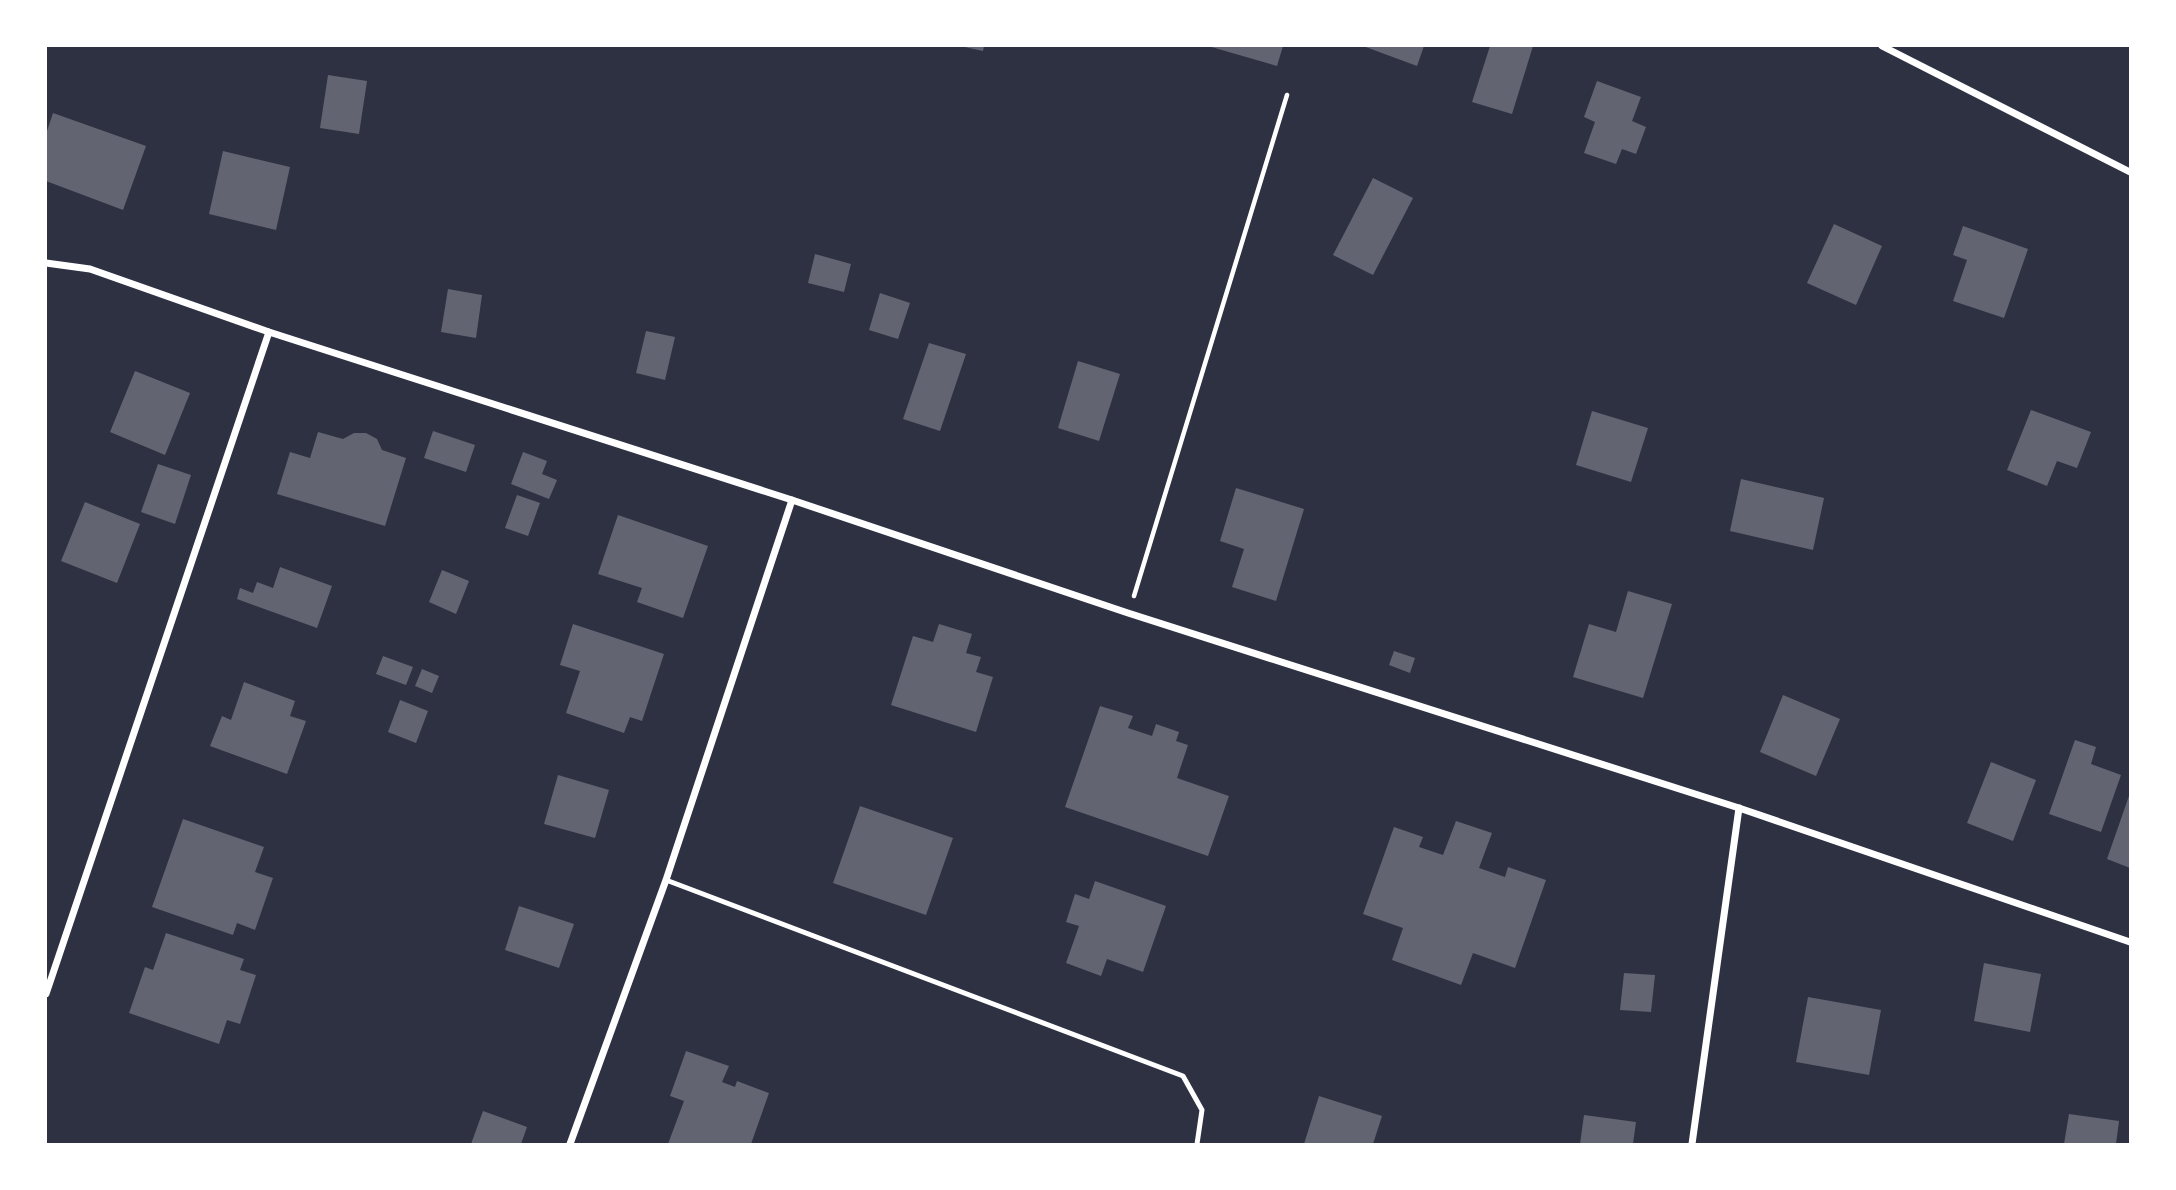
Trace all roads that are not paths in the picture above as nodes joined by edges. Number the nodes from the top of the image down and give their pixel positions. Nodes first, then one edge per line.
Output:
1 (1882, 46) edge
2 (2130, 172) edge
3 (46, 263) edge
4 (269, 332) junction
5 (792, 500) junction
6 (1739, 808) junction
7 (666, 880) junction
8 (2130, 942) edge
9 (46, 994) edge
10 (570, 1144) edge
11 (1197, 1144) edge
12 (1692, 1144) edge

1 - 2 street
3 - 4 street
4 - 5 street
4 - 9 street
5 - 6 street
5 - 7 street
6 - 8 street
6 - 12 street
7 - 10 street
7 - 11 lane

